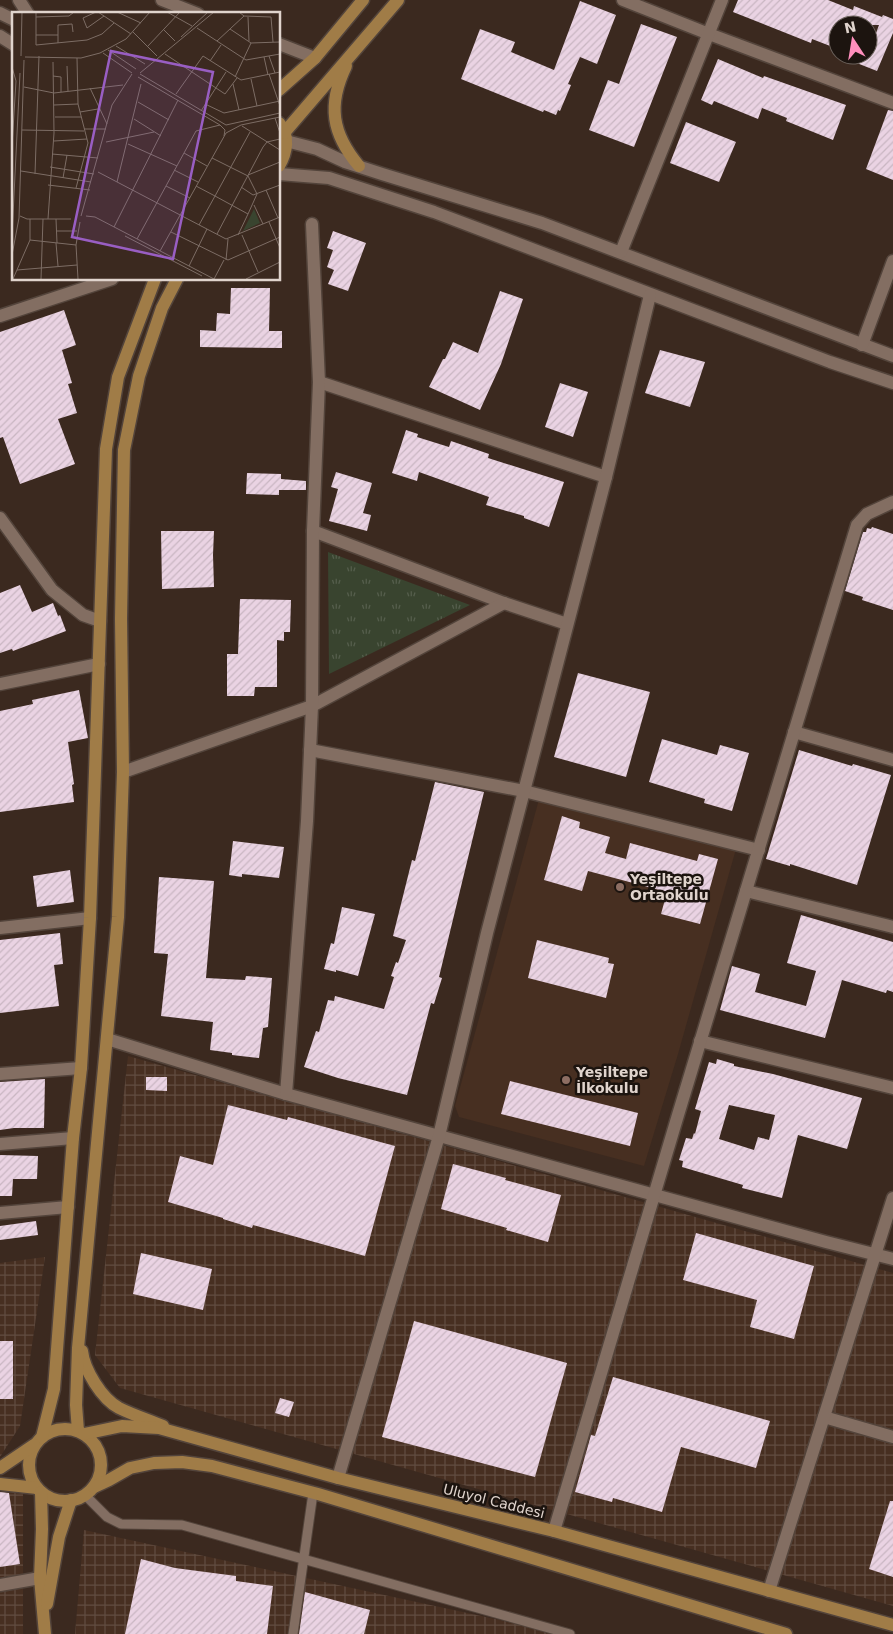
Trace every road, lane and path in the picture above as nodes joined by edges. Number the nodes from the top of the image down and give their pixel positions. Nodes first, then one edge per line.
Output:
1 (19, 0) edge
2 (162, 0) edge
3 (363, 0) edge
4 (398, 0) edge
5 (624, 0) edge
6 (722, 0) edge
7 (27, 12) edge
8 (193, 12) edge
9 (0, 13) edge
10 (12, 19) edge
11 (709, 34) junction
12 (0, 36) edge
13 (12, 44) edge
14 (280, 44) edge
15 (352, 52) junction
16 (315, 58) junction
17 (280, 89) edge
18 (893, 103) edge
19 (283, 132) edge
20 (280, 164) edge
21 (359, 166) junction
22 (280, 174) edge
23 (312, 224) dead end
24 (620, 252) junction
25 (893, 261) edge
26 (890, 277) edge
27 (109, 280) edge
28 (155, 280) edge
29 (176, 280) edge
30 (650, 295) junction
31 (0, 316) edge
32 (862, 345) junction
33 (893, 356) edge
34 (319, 382) junction
35 (893, 383) edge
36 (606, 477) junction
37 (893, 502) edge
38 (0, 518) edge
39 (313, 531) junction
40 (504, 603) junction
41 (100, 621) junction
42 (567, 624) junction
43 (99, 664) junction
44 (0, 684) edge
45 (312, 706) junction
46 (794, 732) junction
47 (310, 750) junction
48 (893, 760) edge
49 (123, 772) junction
50 (524, 791) junction
51 (758, 850) junction
52 (746, 891) junction
53 (90, 918) junction
54 (893, 927) edge
55 (0, 928) edge
56 (106, 1039) junction
57 (700, 1041) junction
58 (81, 1068) junction
59 (0, 1074) edge
60 (893, 1088) edge
61 (286, 1094) junction
62 (440, 1136) junction
63 (73, 1138) junction
64 (0, 1144) edge
65 (654, 1195) junction
66 (893, 1198) edge
67 (68, 1207) junction
68 (0, 1214) edge
69 (876, 1254) junction
70 (893, 1259) edge
71 (80, 1333) junction
72 (824, 1417) junction
73 (81, 1432) junction
74 (181, 1435) junction
75 (893, 1437) edge
76 (39, 1440) junction
77 (0, 1468) edge
78 (338, 1478) junction
79 (0, 1484) edge
80 (39, 1490) junction
81 (89, 1491) junction
82 (313, 1493) junction
83 (70, 1500) junction
84 (554, 1532) junction
85 (304, 1559) junction
86 (40, 1578) junction
87 (0, 1585) edge
88 (769, 1591) junction
89 (893, 1625) edge
90 (45, 1628) edge
91 (757, 1630) edge
92 (293, 1634) edge
93 (570, 1634) edge
94 (786, 1634) edge

1 - 7 street
2 - 8 street
3 - 16 main road
4 - 15 main road
5 - 11 street
6 - 11 street
9 - 10 street
11 - 18 street
11 - 24 street
12 - 13 street
14 - 16 street
15 - 19 main road
15 - 21 main road
16 - 17 main road
19 - 20 main road
19 - 21 street
21 - 24 street
22 - 30 street
23 - 34 street
24 - 32 street
25 - 26 street
26 - 32 street
27 - 31 street
28 - 41 main road
29 - 49 main road
30 - 35 street
30 - 36 street
32 - 33 street
34 - 36 street
34 - 39 street
36 - 42 street
37 - 46 street
38 - 41 street
39 - 40 street
39 - 45 street
40 - 42 street
40 - 45 street
41 - 43 main road
42 - 50 street
43 - 44 street
43 - 53 main road
45 - 47 street
45 - 49 street
46 - 48 street
46 - 51 street
47 - 50 street
47 - 61 street
49 - 56 main road
50 - 51 street
50 - 62 street
51 - 52 street
52 - 54 street
52 - 57 street
53 - 55 street
53 - 58 main road
56 - 61 street
56 - 71 main road
57 - 60 street
57 - 65 street
58 - 59 street
58 - 63 main road
61 - 62 street
62 - 65 street
62 - 78 street
63 - 64 street
63 - 67 main road
65 - 69 street
65 - 84 street
66 - 69 street
67 - 68 street
67 - 76 main road
69 - 70 street
69 - 72 street
71 - 73 main road
71 - 74 main road
72 - 75 street
72 - 88 street
73 - 74 main road, Uluyol Caddesi
73 - 76 main road
73 - 81 main road
74 - 78 main road, Uluyol Caddesi
76 - 77 main road
76 - 80 main road
78 - 84 main road, Uluyol Caddesi
79 - 80 main road
80 - 83 main road
80 - 86 main road
81 - 82 main road
81 - 83 main road
81 - 85 lane
82 - 85 lane
82 - 91 main road
83 - 90 main road
84 - 88 main road, Uluyol Caddesi
85 - 92 lane
85 - 93 lane
86 - 87 street
86 - 90 main road
88 - 89 main road, Uluyol Caddesi
91 - 94 main road

